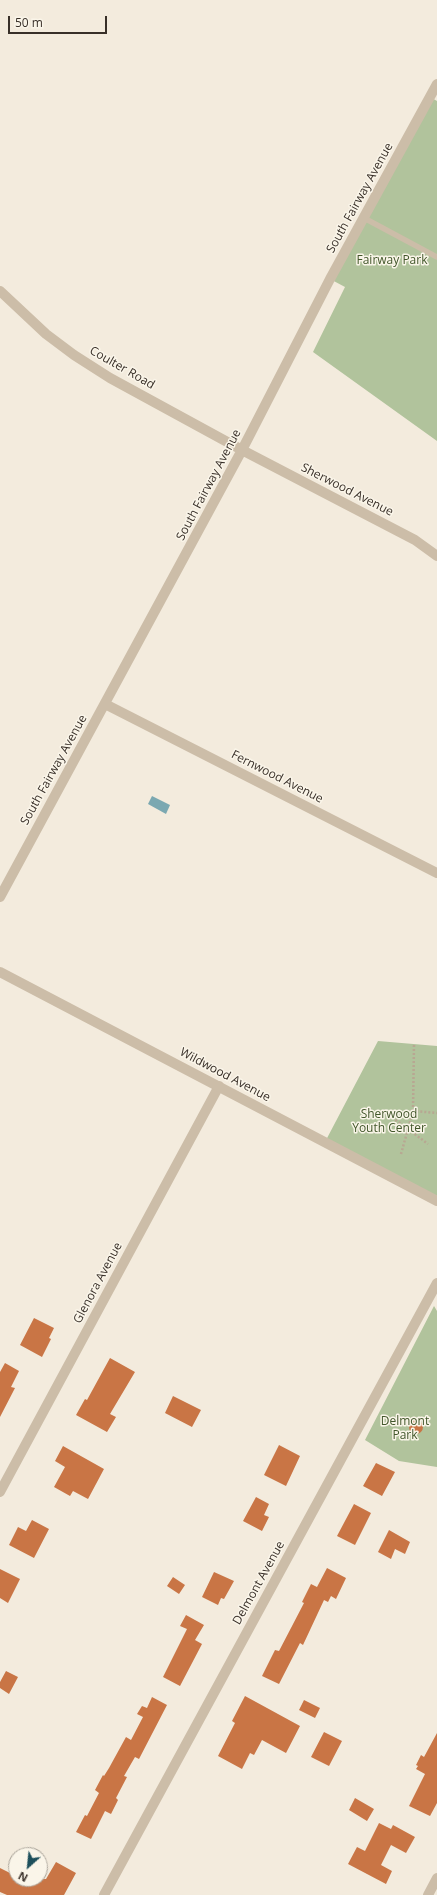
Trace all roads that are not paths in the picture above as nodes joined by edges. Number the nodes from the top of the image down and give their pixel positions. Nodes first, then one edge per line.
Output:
1 (437, 84) edge
2 (364, 218) junction
3 (437, 257) edge
4 (0, 291) edge
5 (242, 450) junction
6 (437, 556) edge
7 (105, 704) junction
8 (437, 873) edge
9 (0, 896) edge
10 (0, 972) edge
11 (219, 1086) junction
12 (437, 1201) edge
13 (437, 1284) edge
14 (0, 1492) edge
15 (437, 1878) edge
16 (104, 1895) edge
17 (428, 1895) edge

1 - 2 street, South Fairway Avenue
2 - 3 lane
2 - 5 street, South Fairway Avenue
4 - 5 street, Coulter Road
5 - 6 street, Sherwood Avenue
5 - 7 street, South Fairway Avenue
7 - 8 street, Fernwood Avenue
7 - 9 street, South Fairway Avenue
10 - 11 street, Wildwood Avenue
11 - 12 street, Wildwood Avenue
11 - 14 street, Glenora Avenue
13 - 16 street, Delmont Avenue
15 - 17 street

